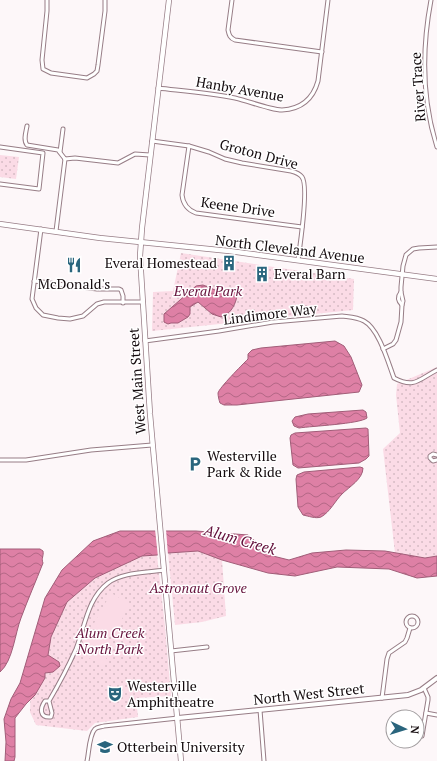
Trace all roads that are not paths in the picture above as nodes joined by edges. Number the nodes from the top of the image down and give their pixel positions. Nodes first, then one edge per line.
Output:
1 (47, 0) edge
2 (105, 0) edge
3 (169, 0) edge
4 (232, 0) edge
5 (328, 0) edge
6 (431, 0) edge
7 (322, 52) junction
8 (158, 88) junction
9 (26, 126) dead end
10 (63, 129) dead end
11 (152, 141) junction
12 (189, 146) junction
13 (437, 147) edge
14 (0, 148) edge
15 (60, 152) junction
16 (150, 155) junction
17 (65, 159) junction
18 (0, 184) edge
19 (0, 224) edge
20 (302, 227) junction
21 (41, 229) junction
22 (56, 232) junction
23 (140, 242) junction
24 (437, 247) edge
25 (298, 260) junction
26 (402, 274) junction
27 (437, 279) edge
28 (34, 281) junction
29 (123, 302) junction
30 (143, 302) junction
31 (145, 341) junction
32 (383, 348) junction
33 (437, 370) edge
34 (152, 445) junction
35 (437, 455) edge
36 (0, 460) edge
37 (437, 460) edge
38 (164, 570) junction
39 (410, 628) junction
40 (207, 647) dead end
41 (171, 651) junction
42 (437, 678) edge
43 (424, 688) junction
44 (382, 698) junction
45 (49, 700) junction
46 (260, 710) junction
47 (426, 713) junction
48 (437, 715) edge
49 (178, 718) junction
50 (425, 719) edge
51 (88, 761) edge
52 (181, 761) edge
53 (264, 761) edge

1 - 2 street
3 - 8 main road, West Main Street
4 - 7 street
5 - 7 street, Hanby Avenue
6 - 13 street, River Trace
7 - 8 street, Hanby Avenue
8 - 11 main road, West Main Street
9 - 15 street
10 - 15 street
11 - 12 street, Groton Drive
11 - 16 main road, West Main Street
12 - 20 street, Groton Drive
12 - 20 street, Keene Drive
14 - 18 street
15 - 17 street
16 - 17 street
16 - 23 main road, West Main Street
17 - 22 street
19 - 21 main road, North Cleveland Avenue
20 - 25 street, Groton Drive
21 - 22 main road, North Cleveland Avenue
21 - 28 street
22 - 23 main road, North Cleveland Avenue
23 - 25 main road, North Cleveland Avenue
23 - 30 main road, West Main Street
24 - 26 street
25 - 26 main road, North Cleveland Avenue
26 - 27 main road, North Cleveland Avenue
26 - 32 street
28 - 29 street
28 - 29 street
29 - 30 street
30 - 31 main road, West Main Street
31 - 32 street, Lindimore Way
31 - 34 main road, West Main Street
32 - 33 street, Lindimore Way
34 - 36 street
34 - 38 main road, West Main Street
35 - 37 street
38 - 41 main road, West Main Street
38 - 45 street
39 - 39 street
39 - 44 street
40 - 41 street
41 - 49 main road, West Main Street
42 - 43 street, North West Street
43 - 44 street, North West Street
43 - 47 street
44 - 46 street, North West Street
45 - 45 street
46 - 49 street, North West Street
46 - 53 street
47 - 48 street
47 - 50 street
49 - 51 street
49 - 52 main road, West Main Street

